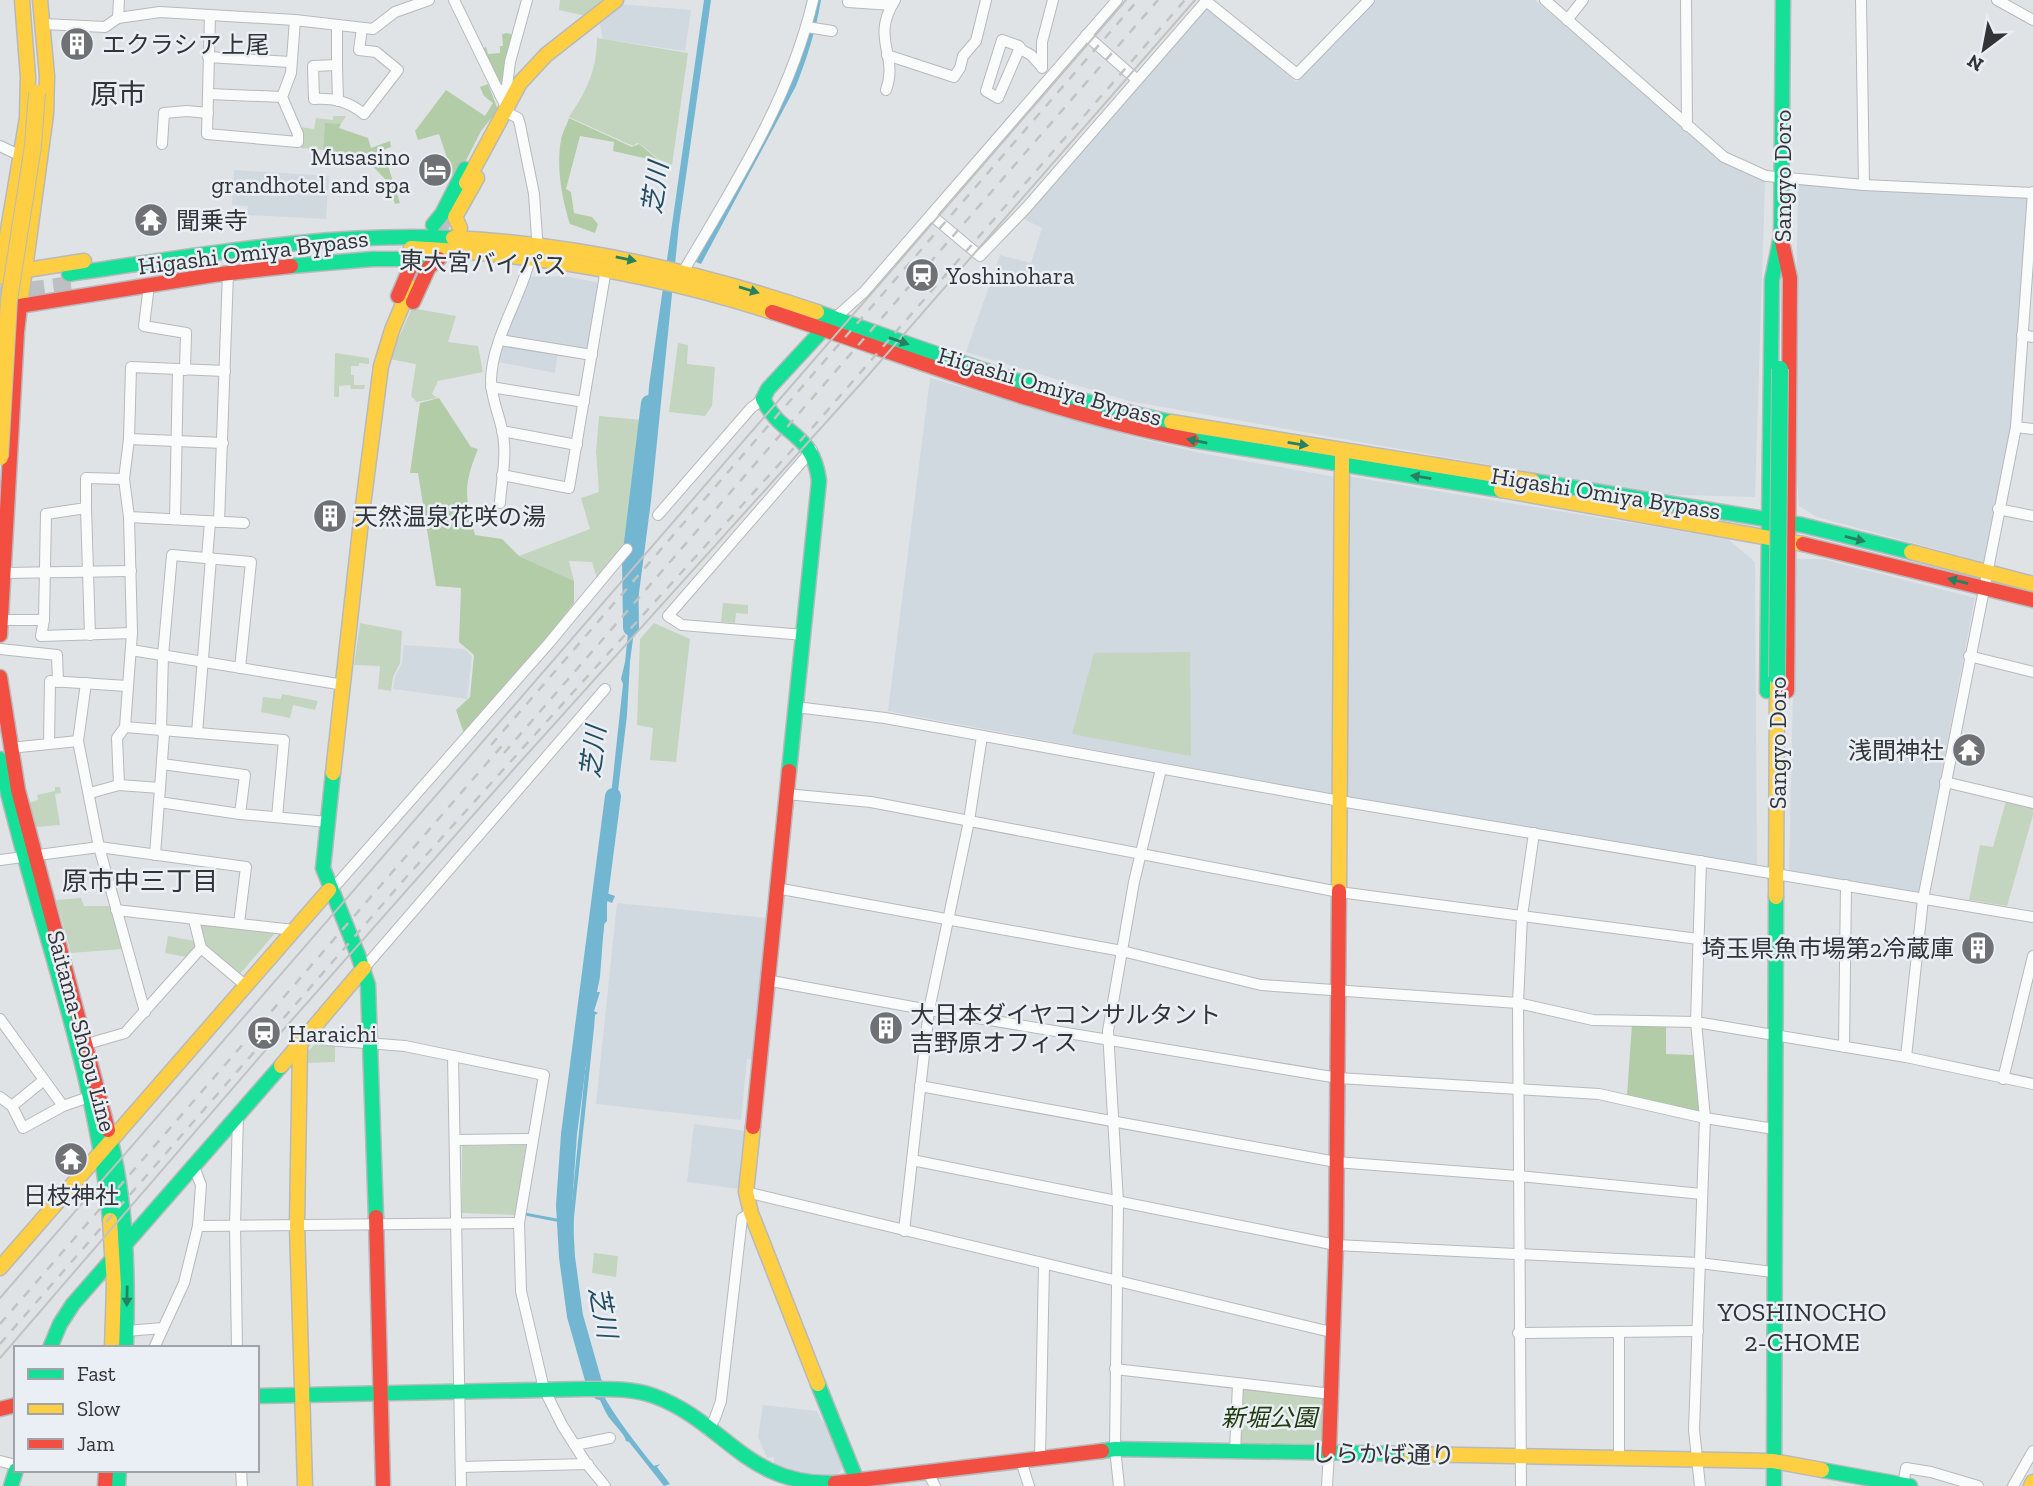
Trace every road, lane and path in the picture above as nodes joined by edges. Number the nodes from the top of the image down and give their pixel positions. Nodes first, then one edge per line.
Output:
1 (22, 0) edge
2 (31, 0) edge
3 (40, 0) edge
4 (119, 0) edge
5 (429, 0) edge
6 (454, 0) edge
7 (527, 0) edge
8 (616, 0) edge
9 (813, 0) edge
10 (986, 0) edge
11 (1053, 0) edge
12 (1117, 0) edge
13 (1207, 0) edge
14 (1369, 0) edge
15 (1545, 0) edge
16 (1583, 0) edge
17 (1686, 0) edge
18 (1783, 0) edge
19 (1861, 0) edge
20 (1997, 0) edge
21 (848, 2) dead end
22 (893, 2) edge
23 (210, 15) junction
24 (118, 18) junction
25 (295, 20) junction
26 (1567, 20) junction
27 (2033, 20) edge
28 (43, 24) junction
29 (337, 25) junction
30 (807, 27) junction
31 (362, 28) junction
32 (832, 31) dead end
33 (1086, 35) junction
34 (1022, 50) junction
35 (887, 55) junction
36 (208, 57) junction
37 (290, 62) junction
38 (337, 65) junction
39 (1041, 66) junction
40 (1136, 79) junction
41 (1043, 84) junction
42 (886, 90) dead end
43 (209, 93) junction
44 (282, 97) junction
45 (338, 101) junction
46 (502, 108) junction
47 (208, 113) junction
48 (1687, 126) junction
49 (162, 144) dead end
50 (0, 146) edge
51 (21, 156) junction
52 (1782, 178) junction
53 (466, 183) dead end
54 (1864, 185) junction
55 (2033, 192) edge
56 (931, 215) junction
57 (433, 225) junction
58 (460, 228) junction
59 (1781, 236) junction
60 (537, 238) junction
61 (408, 259) junction
62 (439, 260) junction
63 (597, 262) junction
64 (528, 266) junction
65 (25, 270) junction
66 (228, 273) junction
67 (0, 275) edge
68 (70, 279) tunnel mouth
69 (683, 279) junction
70 (149, 285) junction
71 (410, 287) tunnel mouth
72 (20, 306) junction
73 (0, 309) edge
74 (828, 323) junction
75 (2028, 336) edge
76 (500, 340) junction
77 (592, 355) junction
78 (182, 370) junction
79 (225, 371) junction
80 (491, 387) junction
81 (763, 399) junction
82 (584, 402) junction
83 (375, 409) junction
84 (2016, 426) junction
85 (2033, 429) edge
86 (502, 431) junction
87 (129, 439) junction
88 (177, 441) junction
89 (223, 443) junction
90 (577, 445) junction
91 (812, 450) junction
92 (0, 457) edge
93 (1342, 458) junction
94 (502, 475) junction
95 (124, 479) junction
96 (500, 503) dead end
97 (86, 508) junction
98 (1998, 509) junction
99 (658, 515) dead end
100 (2033, 516) edge
101 (129, 517) junction
102 (175, 519) junction
103 (1768, 519) junction
104 (214, 522) junction
105 (244, 523) dead end
106 (1789, 523) junction
107 (1768, 537) junction
108 (1788, 541) junction
109 (627, 549) dead end
110 (209, 558) junction
111 (131, 571) junction
112 (89, 572) junction
113 (4, 573) junction
114 (46, 573) junction
115 (1984, 580) junction
116 (2033, 584) edge
117 (2033, 600) edge
118 (44, 620) junction
119 (1, 628) edge
120 (132, 633) junction
121 (90, 635) junction
122 (804, 635) junction
123 (0, 649) edge
124 (131, 650) junction
125 (163, 655) junction
126 (1969, 656) junction
127 (202, 662) junction
128 (240, 668) junction
129 (2033, 672) edge
130 (0, 677) edge
131 (58, 682) junction
132 (86, 683) junction
133 (344, 685) junction
134 (127, 686) junction
135 (605, 689) dead end
136 (796, 707) junction
137 (125, 727) junction
138 (161, 731) junction
139 (197, 733) junction
140 (982, 736) junction
141 (78, 741) junction
142 (49, 744) junction
143 (5, 754) edge
144 (162, 764) junction
145 (1161, 769) junction
146 (1945, 782) junction
147 (120, 785) junction
148 (160, 788) junction
149 (90, 793) junction
150 (786, 794) junction
151 (1340, 801) junction
152 (159, 802) junction
153 (2033, 803) edge
154 (240, 814) junction
155 (1776, 815) junction
156 (277, 817) junction
157 (969, 821) junction
158 (328, 822) junction
159 (1534, 833) junction
160 (99, 847) junction
161 (155, 855) junction
162 (1140, 855) junction
163 (29, 857) junction
164 (0, 860) edge
165 (1701, 861) junction
166 (1776, 875) junction
167 (1846, 885) junction
168 (776, 888) junction
169 (329, 890) junction
170 (1339, 892) junction
171 (1923, 899) junction
172 (116, 910) junction
173 (1522, 916) junction
174 (2033, 917) edge
175 (194, 920) junction
176 (947, 920) junction
177 (239, 923) junction
178 (294, 930) junction
179 (1698, 939) junction
180 (201, 948) junction
181 (1122, 951) junction
182 (2033, 956) edge
183 (364, 968) junction
184 (766, 980) junction
185 (245, 985) junction
186 (1339, 990) junction
187 (1518, 1003) junction
188 (929, 1010) junction
189 (145, 1012) junction
190 (0, 1019) edge
191 (1696, 1022) junction
192 (312, 1032) junction
193 (1775, 1036) junction
194 (1108, 1040) junction
195 (87, 1044) junction
196 (371, 1044) junction
197 (300, 1046) junction
198 (1844, 1047) junction
199 (453, 1056) junction
200 (1906, 1057) junction
201 (1338, 1078) junction
202 (2003, 1079) junction
203 (44, 1080) junction
204 (2033, 1084) edge
205 (920, 1086) junction
206 (1519, 1090) junction
207 (0, 1097) edge
208 (89, 1097) junction
209 (12, 1106) junction
210 (63, 1106) junction
211 (238, 1116) junction
212 (1705, 1118) junction
213 (1114, 1121) junction
214 (1774, 1129) junction
215 (533, 1139) junction
216 (111, 1140) junction
217 (456, 1140) junction
218 (100, 1153) junction
219 (912, 1160) junction
220 (1336, 1163) junction
221 (194, 1167) junction
222 (1518, 1176) junction
223 (746, 1192) junction
224 (1702, 1194) junction
225 (1118, 1202) junction
226 (751, 1213) junction
227 (456, 1223) junction
228 (519, 1223) junction
229 (375, 1224) junction
230 (297, 1225) junction
231 (198, 1226) junction
232 (234, 1226) junction
233 (904, 1231) junction
234 (125, 1245) junction
235 (1336, 1245) junction
236 (1518, 1255) junction
237 (113, 1258) junction
238 (1699, 1263) junction
239 (1044, 1265) junction
240 (0, 1268) edge
241 (1773, 1272) junction
242 (1117, 1282) junction
243 (163, 1328) junction
244 (1698, 1331) junction
245 (1619, 1332) junction
246 (1335, 1333) junction
247 (1518, 1333) junction
248 (126, 1340) edge
249 (51, 1346) edge
250 (112, 1346) edge
251 (155, 1346) edge
252 (237, 1346) edge
253 (1115, 1370) junction
254 (1238, 1384) junction
255 (544, 1389) junction
256 (459, 1392) junction
257 (382, 1394) junction
258 (1332, 1394) junction
259 (259, 1396) edge
260 (302, 1396) junction
261 (708, 1430) junction
262 (610, 1438) dead end
263 (575, 1446) junction
264 (1115, 1448) junction
265 (1236, 1451) junction
266 (2033, 1451) edge
267 (1329, 1452) junction
268 (1521, 1457) junction
269 (1040, 1459) junction
270 (1619, 1460) junction
271 (1698, 1460) junction
272 (1021, 1461) junction
273 (1773, 1461) junction
274 (588, 1464) junction
275 (461, 1466) junction
276 (931, 1479) edge
277 (1856, 1481) edge
278 (858, 1484) edge
279 (1907, 1485) edge
280 (305, 1486) edge
281 (383, 1486) edge
282 (461, 1486) edge
283 (604, 1486) edge
284 (1029, 1486) edge
285 (1119, 1486) edge
286 (1327, 1486) edge
287 (1521, 1486) edge
288 (1700, 1486) edge
289 (1774, 1486) edge
290 (1978, 1486) edge
291 (2013, 1486) edge

1 - 51 main road
2 - 92 main road, bridge
3 - 28 main road
4 - 24 street
5 - 31 street
6 - 46 street
7 - 46 street
8 - 46 main road
9 - 30 street
10 - 35 street
11 - 39 street
12 - 33 street
13 - 14 street
13 - 40 street
15 - 26 street
16 - 26 street
17 - 48 street
18 - 52 main road, Sangyo Doro
19 - 54 street
20 - 27 street
21 - 22 street
22 - 35 street
23 - 24 street
23 - 25 street
23 - 36 street
24 - 28 street
25 - 29 street
25 - 37 street
26 - 48 street
28 - 65 main road
29 - 31 street
29 - 38 street
30 - 32 street
30 - 69 street
31 - 45 street
33 - 40 street
33 - 41 street
34 - 34 street
34 - 39 street
35 - 42 street
36 - 37 street
36 - 43 street
37 - 44 street
38 - 45 street
38 - 45 street
39 - 41 street
40 - 56 street
41 - 56 street
43 - 44 street
43 - 47 street
44 - 47 street
46 - 53 main road
46 - 57 main road
46 - 58 main road
46 - 60 street
47 - 49 street
48 - 52 street
50 - 51 street
51 - 67 main road
52 - 54 street
52 - 59 main road, Sangyo Doro
54 - 55 street
55 - 75 street
56 - 74 street
57 - 58 main road, 東大宮バイパス
57 - 65 main road, 東大宮バイパス
58 - 60 main road, 東大宮バイパス
59 - 103 main road
59 - 106 main road
59 - 155 main road, Sangyo Doro, bridge
60 - 63 main road, 東大宮バイパス
61 - 62 main road, 東大宮バイパス
61 - 66 main road, 東大宮バイパス
61 - 83 main road
62 - 64 main road, 東大宮バイパス
62 - 83 main road
63 - 64 main road, 東大宮バイパス
63 - 68 main road, Higashi Omiya Bypass
63 - 69 main road, Higashi Omiya Bypass
63 - 77 street
64 - 76 street
65 - 67 main road, 東大宮バイパス
65 - 72 main road
66 - 70 main road, 東大宮バイパス
66 - 79 street
69 - 74 main road, Higashi Omiya Bypass
70 - 72 main road, 東大宮バイパス
70 - 78 street
71 - 83 main road
72 - 73 main road, 東大宮バイパス
72 - 113 main road
74 - 81 main road
74 - 93 main road, Higashi Omiya Bypass
75 - 84 street
76 - 77 street
76 - 80 street
77 - 82 street
78 - 79 street
78 - 87 street
78 - 88 street
79 - 89 street
80 - 82 street
80 - 86 street
81 - 91 main road
81 - 99 street
82 - 90 street
83 - 133 main road
84 - 85 street
84 - 98 street
86 - 90 street
86 - 94 street
87 - 88 street
87 - 95 street
88 - 89 street
88 - 102 street
89 - 104 street
90 - 94 street
91 - 122 main road
91 - 122 street
93 - 103 main road, Higashi Omiya Bypass
107 -> 93 main road, Higashi Omiya Bypass
93 - 151 main road
94 - 96 street
95 - 97 street
95 - 101 street
97 - 112 street
97 - 114 street
98 - 100 street
98 - 115 street
101 - 102 street
101 - 111 street
102 - 104 street
103 - 106 main road, Higashi Omiya Bypass
103 - 107 main road
104 - 105 street
104 - 110 street
106 - 108 main road
106 -> 115 main road, Higashi Omiya Bypass
107 - 108 main road, Higashi Omiya Bypass
107 - 155 main road
115 -> 108 main road, Higashi Omiya Bypass
108 - 155 main road
109 - 169 street
110 - 125 street
110 - 127 street
110 - 128 street
111 - 112 street
111 - 120 street
112 - 114 street
112 - 121 street
113 - 114 street
113 - 119 main road
114 - 118 street
115 - 116 main road, Higashi Omiya Bypass
115 - 117 main road, Higashi Omiya Bypass
115 - 126 street
118 - 119 street
118 - 121 street
120 - 121 street
120 - 124 street
122 - 136 main road
123 - 131 street
124 - 125 street
124 - 134 street
125 - 127 street
125 - 138 street
126 - 129 street
126 - 146 street
127 - 128 street
127 - 139 street
128 - 133 street
130 - 143 main road, Saitama-Shobu Line
131 - 132 street
131 - 142 street
132 - 134 street
132 - 141 street
133 - 158 main road
134 - 137 street
135 - 183 street
136 - 140 street
136 - 150 main road
137 - 138 street
137 - 147 street
138 - 139 street
138 - 144 street
139 - 156 street
140 - 145 street
140 - 157 street
141 - 142 street
141 - 149 street
142 - 143 street
143 - 163 main road, Saitama-Shobu Line
144 - 148 street
144 - 154 street
145 - 151 street
145 - 162 street
146 - 153 street
146 - 171 street
147 - 148 street
147 - 149 street
148 - 152 street
149 - 160 street
150 - 157 street
150 - 168 main road
151 - 159 street
151 - 170 main road
152 - 154 street
152 - 161 street
154 - 156 street
155 - 166 main road, Sangyo Doro
156 - 158 street
157 - 162 street
157 - 176 street
158 - 169 main road
159 - 165 street
159 - 173 street
160 - 161 street
160 - 163 street
160 - 172 street
161 - 177 street
162 - 170 street
162 - 181 street
163 - 164 street
163 - 195 main road, Saitama-Shobu Line
163 - 208 main road, Saitama-Shobu Line
165 - 166 street
165 - 179 street
166 - 167 street
166 - 193 main road, Sangyo Doro
167 - 171 street
167 - 198 street
168 - 176 street
168 - 184 main road
169 - 178 main road
169 - 183 main road
170 - 173 street
170 - 186 main road
171 - 174 street
171 - 200 street
172 - 175 street
172 - 189 street
173 - 179 street
173 - 187 street
175 - 177 street
175 - 180 street
176 - 181 street
176 - 188 street
177 - 178 street
178 - 185 main road
179 - 191 street
180 - 185 street
180 - 189 street
181 - 186 street
181 - 194 street
182 - 202 street
183 - 192 main road
183 - 196 main road
184 - 188 street
184 - 223 main road
185 - 216 main road
186 - 187 street
186 - 201 main road
187 - 191 street
187 - 206 street
188 - 194 street
188 - 205 street
189 - 195 street
190 - 203 street
191 - 193 street
191 - 212 street
192 - 196 street
192 - 197 main road
193 - 198 street
193 - 214 main road, Sangyo Doro
194 - 201 street
194 - 213 street
195 - 216 main road, Saitama-Shobu Line
196 - 199 street
196 - 229 main road
197 - 211 main road
197 - 230 main road
198 - 200 street
199 - 215 street
199 - 217 street
200 - 202 street
201 - 206 street
201 - 220 main road
202 - 204 street
203 - 209 street
203 - 210 street
205 - 213 street
205 - 219 street
206 - 212 street
206 - 222 street
207 - 209 street
208 - 210 street
208 - 218 main road, Saitama-Shobu Line
209 - 210 street
211 - 221 main road
211 - 232 street
212 - 214 street
212 - 224 street
213 - 220 street
213 - 225 street
214 - 241 main road, Sangyo Doro
215 - 217 street
215 - 228 street
216 - 218 main road
216 - 234 main road, Saitama-Shobu Line
217 - 227 street
218 - 237 main road, Saitama-Shobu Line
218 - 240 main road
219 - 225 street
219 - 233 street
220 - 222 street
220 - 235 main road
221 - 231 street
221 - 234 main road
222 - 224 street
222 - 236 street
223 - 226 main road
223 - 233 street
224 - 238 street
225 - 235 street
225 - 242 street
226 - 261 street
226 - 278 main road
227 - 228 street
227 - 229 street
227 - 256 street
228 - 255 street
229 - 230 street
229 - 257 main road
230 - 232 street
230 - 260 main road
231 - 232 street
231 - 243 street
232 - 252 street
233 - 239 street
234 - 237 main road
234 -> 248 main road, Saitama-Shobu Line
235 - 236 street
235 - 246 main road
236 - 238 street
236 - 247 street
237 - 249 main road
237 - 250 main road, Saitama-Shobu Line
238 - 241 street
238 - 244 street
239 - 242 street
239 - 269 street
241 - 273 main road, Sangyo Doro
242 - 246 street
242 - 253 street
243 - 248 street
243 - 251 street
244 - 245 street
244 - 271 street
245 - 247 street
245 - 270 street
246 - 258 main road
247 - 268 street
253 - 254 street
253 - 264 street
254 - 258 street
254 - 265 street
255 - 256 main road, しらかば通り
255 - 261 main road, しらかば通り
255 - 263 street
256 - 257 main road, しらかば通り
256 - 275 street
257 - 260 main road, しらかば通り
257 - 281 main road
258 - 267 main road
259 - 260 main road, しらかば通り
260 - 280 main road
261 - 278 main road, しらかば通り
262 - 263 street
263 - 274 street
264 - 265 main road, しらかば通り
264 - 269 main road, しらかば通り
264 - 285 street
265 - 267 main road, しらかば通り
266 - 291 street
267 - 268 main road, しらかば通り
267 - 286 street
268 - 270 main road, しらかば通り
268 - 287 street
269 - 272 main road, しらかば通り
270 - 271 main road, しらかば通り
271 - 273 main road, しらかば通り
271 - 288 street
272 - 276 main road, しらかば通り
272 - 284 street
273 - 277 main road, しらかば通り
273 - 289 main road, Sangyo Doro
274 - 275 street
274 - 283 street
275 - 282 street
276 - 278 main road, しらかば通り
277 - 279 main road, しらかば通り
279 - 290 street

